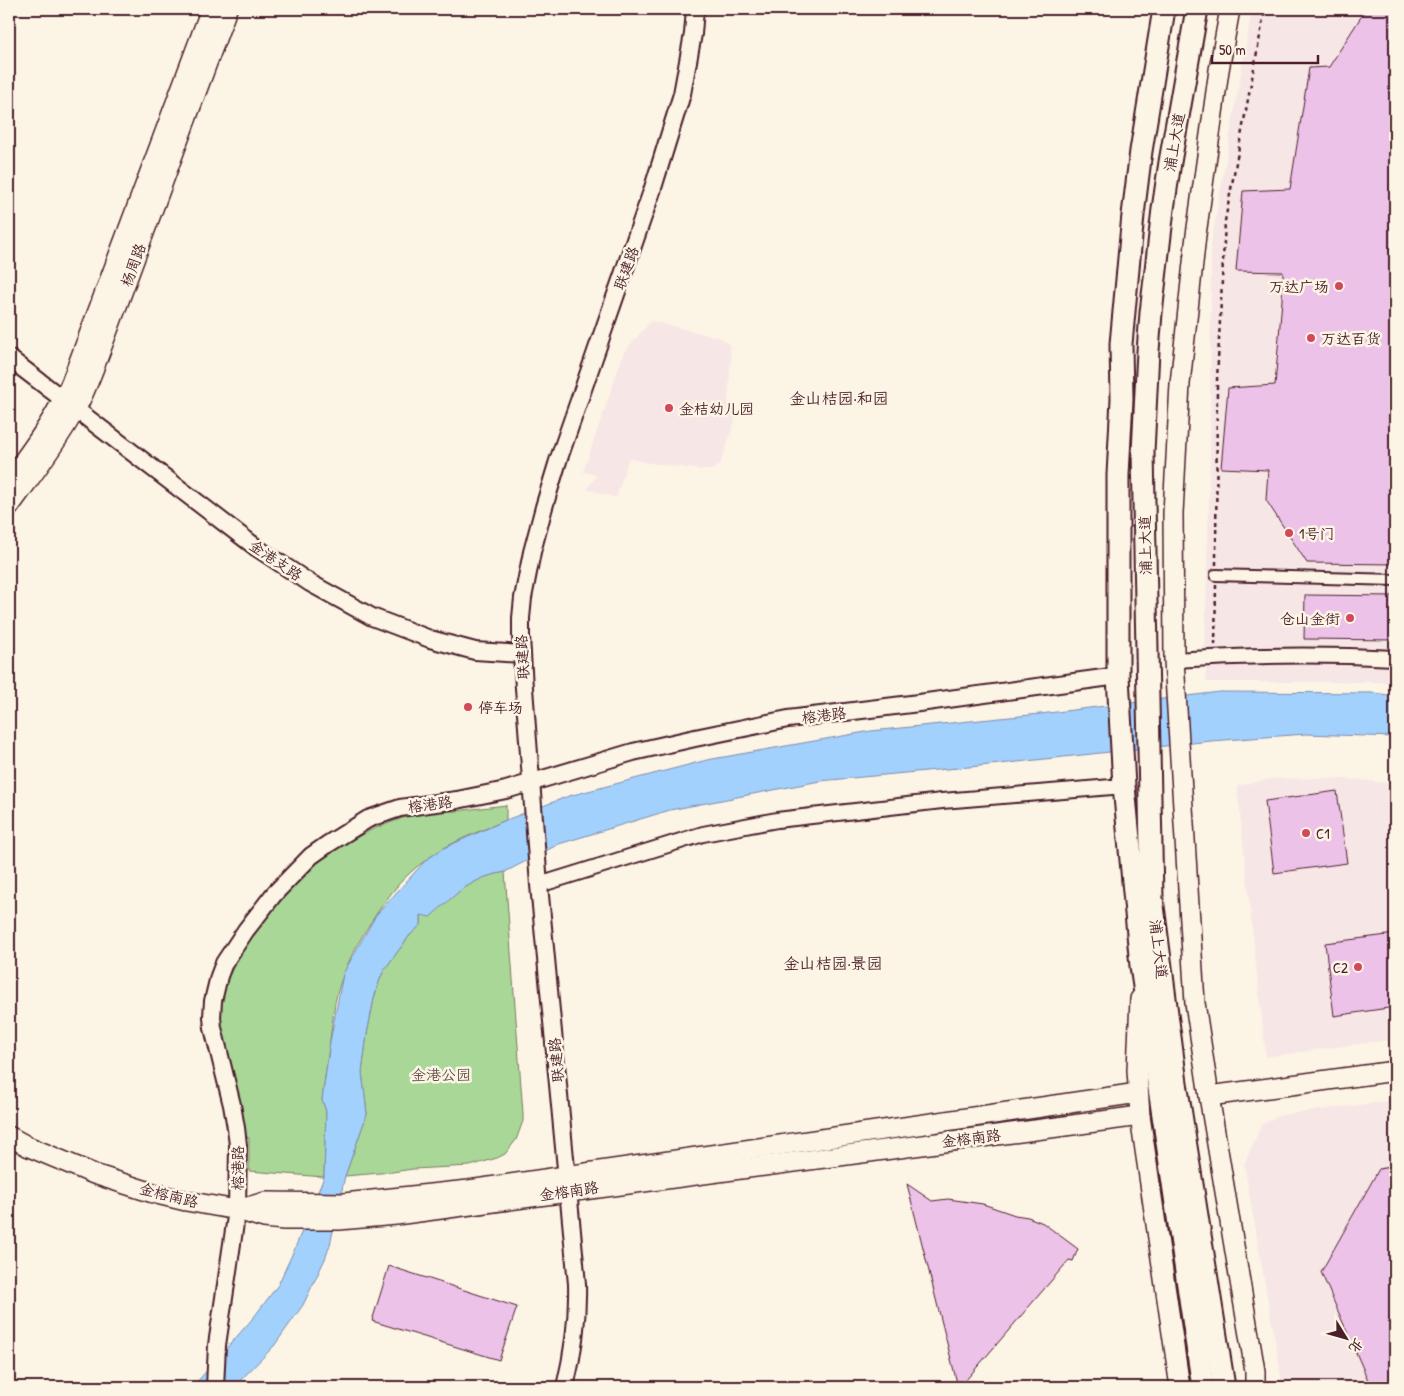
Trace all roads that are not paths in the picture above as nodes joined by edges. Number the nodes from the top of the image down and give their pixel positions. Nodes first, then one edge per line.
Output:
1 (211, 9) edge
2 (227, 9) edge
3 (695, 9) edge
4 (1164, 9) edge
5 (1197, 9) edge
6 (1230, 9) edge
7 (9, 358) edge
8 (70, 404) junction
9 (9, 481) edge
10 (9, 507) edge
11 (1216, 575) road end
12 (1395, 580) edge
13 (522, 654) junction
14 (1395, 658) edge
15 (1174, 660) junction
16 (1118, 676) junction
17 (532, 783) junction
18 (1124, 786) junction
19 (539, 885) junction
20 (1141, 966) junction
21 (1395, 1071) edge
22 (1138, 1093) junction
23 (1209, 1096) junction
24 (1140, 1116) junction
25 (9, 1136) edge
26 (567, 1184) junction
27 (237, 1210) junction
28 (1257, 1382) edge
29 (215, 1387) edge
30 (565, 1387) edge
31 (1180, 1387) edge
32 (1203, 1387) edge
33 (1224, 1387) edge

1 - 8 main road, 杨周路
2 - 8 main road, 杨周路
3 - 13 street, 联建路
4 - 16 main road, 浦上大道
5 - 33 main road, 浦上大道
6 - 15 main road
7 - 8 street, 金港支路
8 - 9 main road, 杨周路
8 - 10 main road, 杨周路
8 - 13 street, 金港支路
11 - 12 street
13 - 17 street, 联建路
14 - 15 street
15 - 23 main road
16 - 17 street, 榕港路
16 - 18 main road, 浦上大道
17 - 19 street, 联建路
17 - 27 street, 榕港路
18 - 19 street
18 - 20 main road, 浦上大道
19 - 26 street, 联建路
20 - 22 main road, 浦上大道
20 - 32 main road, 浦上大道
21 - 23 main road
22 - 24 main road, 浦上大道
22 - 26 main road
23 - 28 main road
24 - 26 main road, 金榕南路
24 - 31 main road, 浦上大道
25 - 27 main road, 金榕南路
26 - 27 main road, 金榕南路
26 - 30 street, 联建路
27 - 29 street, 榕港路

